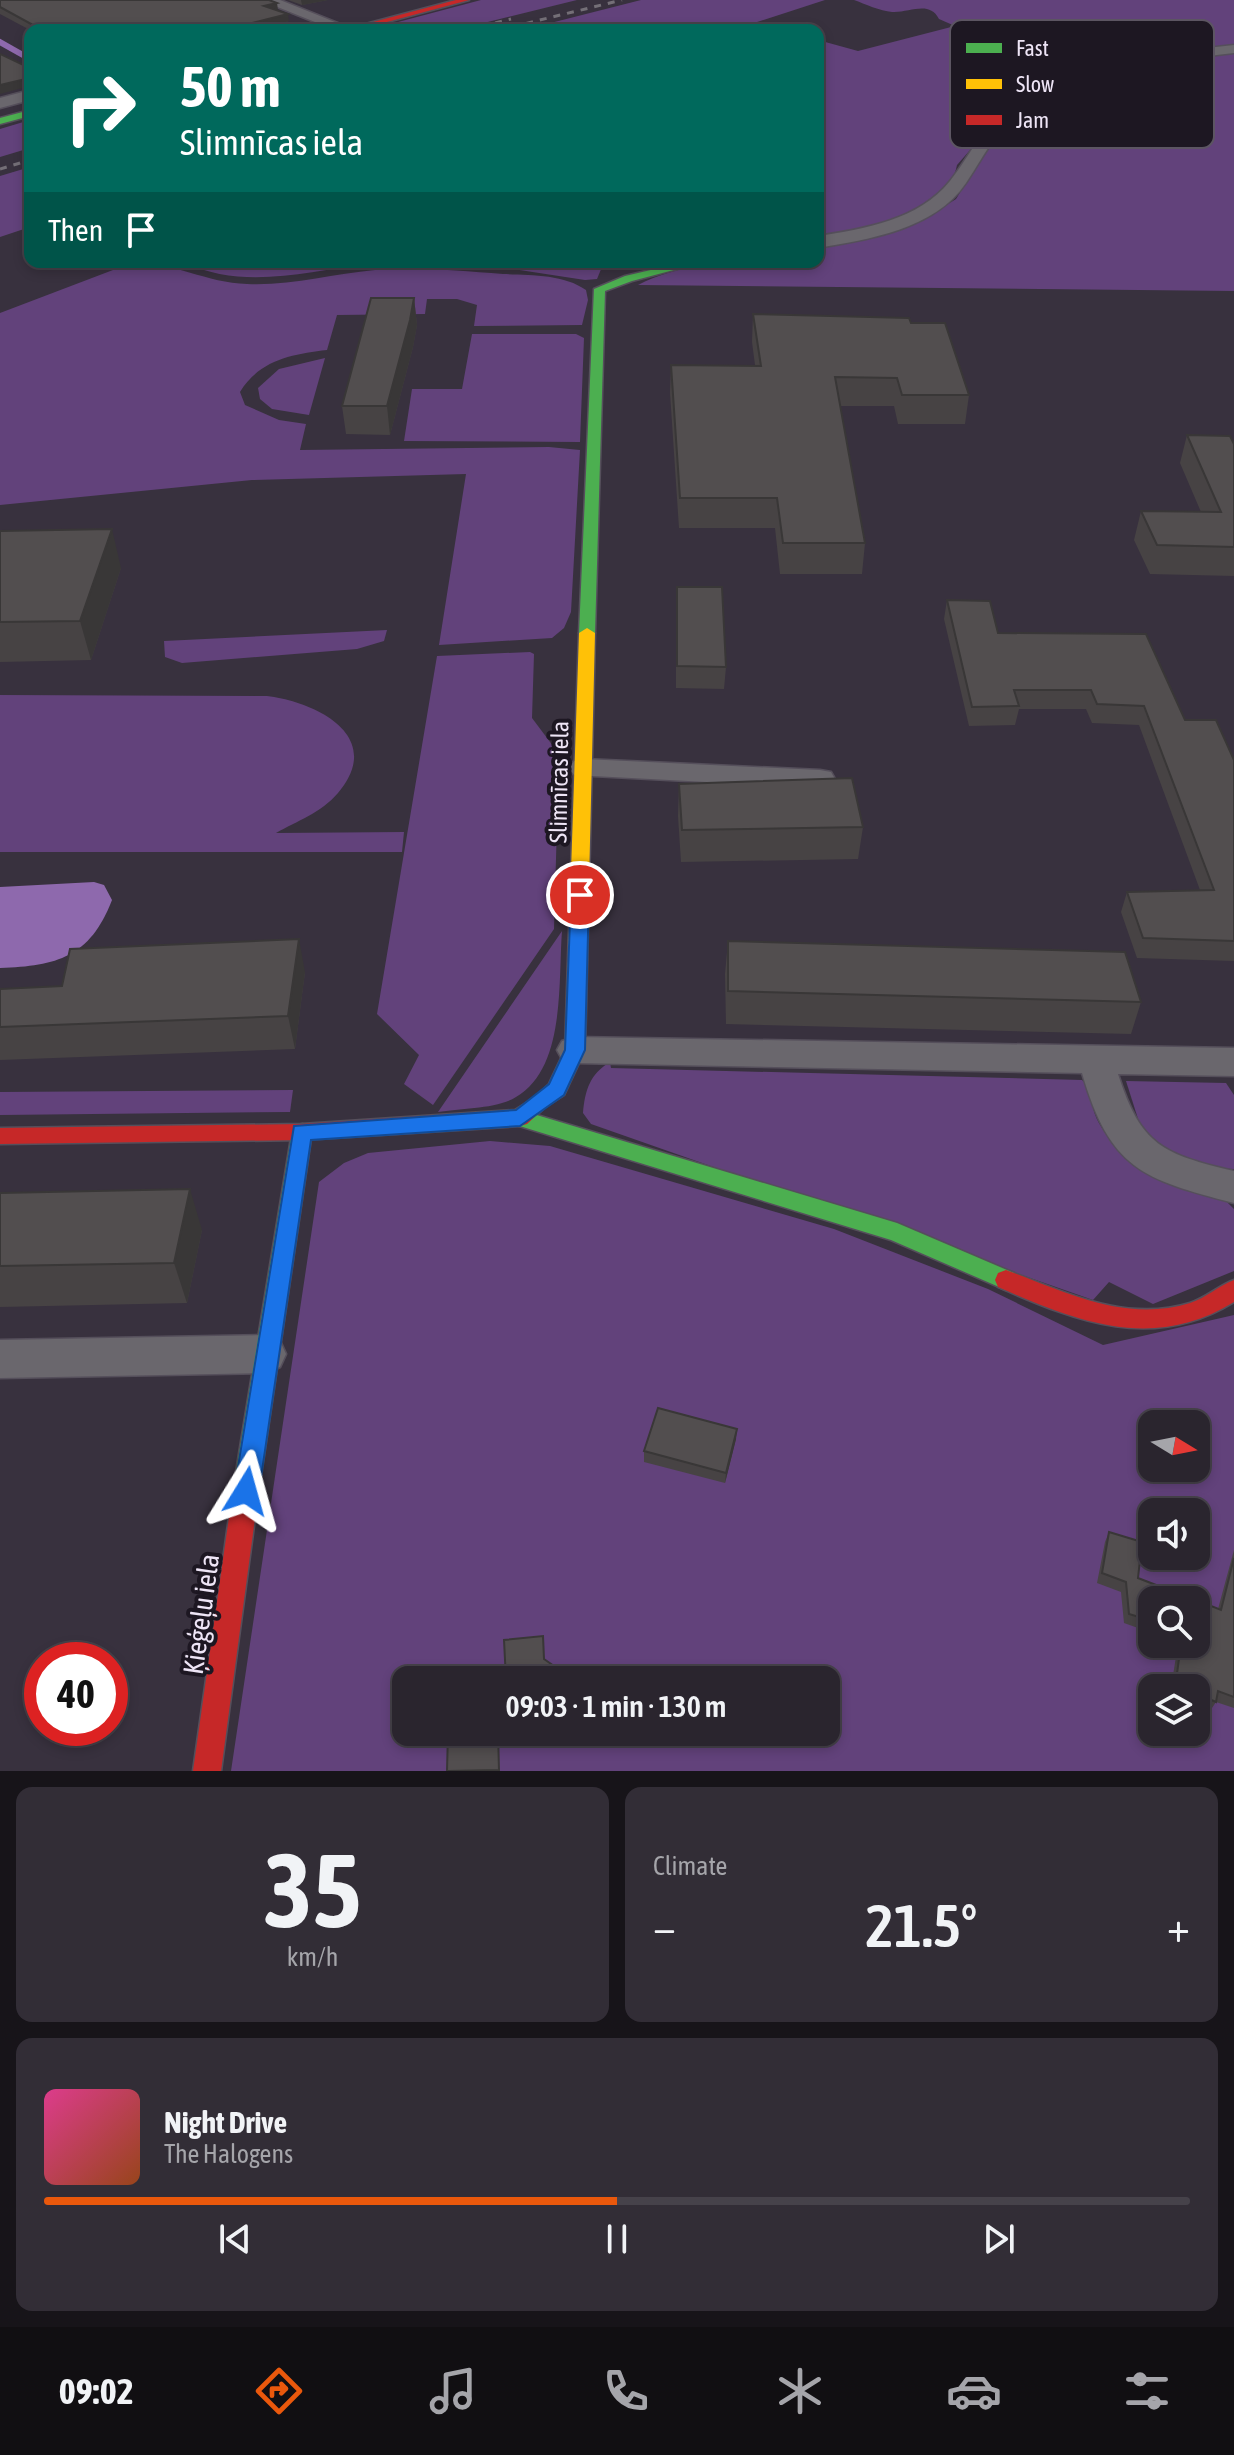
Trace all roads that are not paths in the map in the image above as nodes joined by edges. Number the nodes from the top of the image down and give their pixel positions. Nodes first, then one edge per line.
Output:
1 (267, 0) edge
2 (465, 0) edge
3 (325, 21) junction
4 (313, 24) edge
5 (333, 24) edge
6 (371, 24) edge
7 (1234, 49) edge
8 (1214, 51) edge
9 (24, 97) edge
10 (0, 103) edge
11 (24, 115) edge
12 (0, 121) edge
13 (982, 148) edge
14 (824, 241) edge
15 (673, 268) edge
16 (584, 768) junction
17 (820, 779) edge
18 (575, 1050) junction
19 (1096, 1060) junction
20 (1234, 1062) edge
21 (520, 1118) junction
22 (302, 1132) junction
23 (0, 1136) edge
24 (1234, 1187) edge
25 (1234, 1290) edge
26 (265, 1354) junction
27 (0, 1359) edge
28 (207, 1771) edge

1 - 3 street
2 - 6 main road
3 - 4 street
3 - 5 street
7 - 8 street
9 - 10 street
11 - 12 main road
13 - 14 street
15 - 16 main road, Slimnīcas iela
16 - 17 street
16 - 18 main road, Slimnīcas iela
18 - 19 street
18 - 21 main road, Slimnīcas iela
19 - 20 street
19 - 24 street
21 - 22 main road
21 - 25 main road
22 - 23 main road
22 - 26 main road, Ķieģeļu iela
26 - 27 street
26 - 28 main road, Ķieģeļu iela

